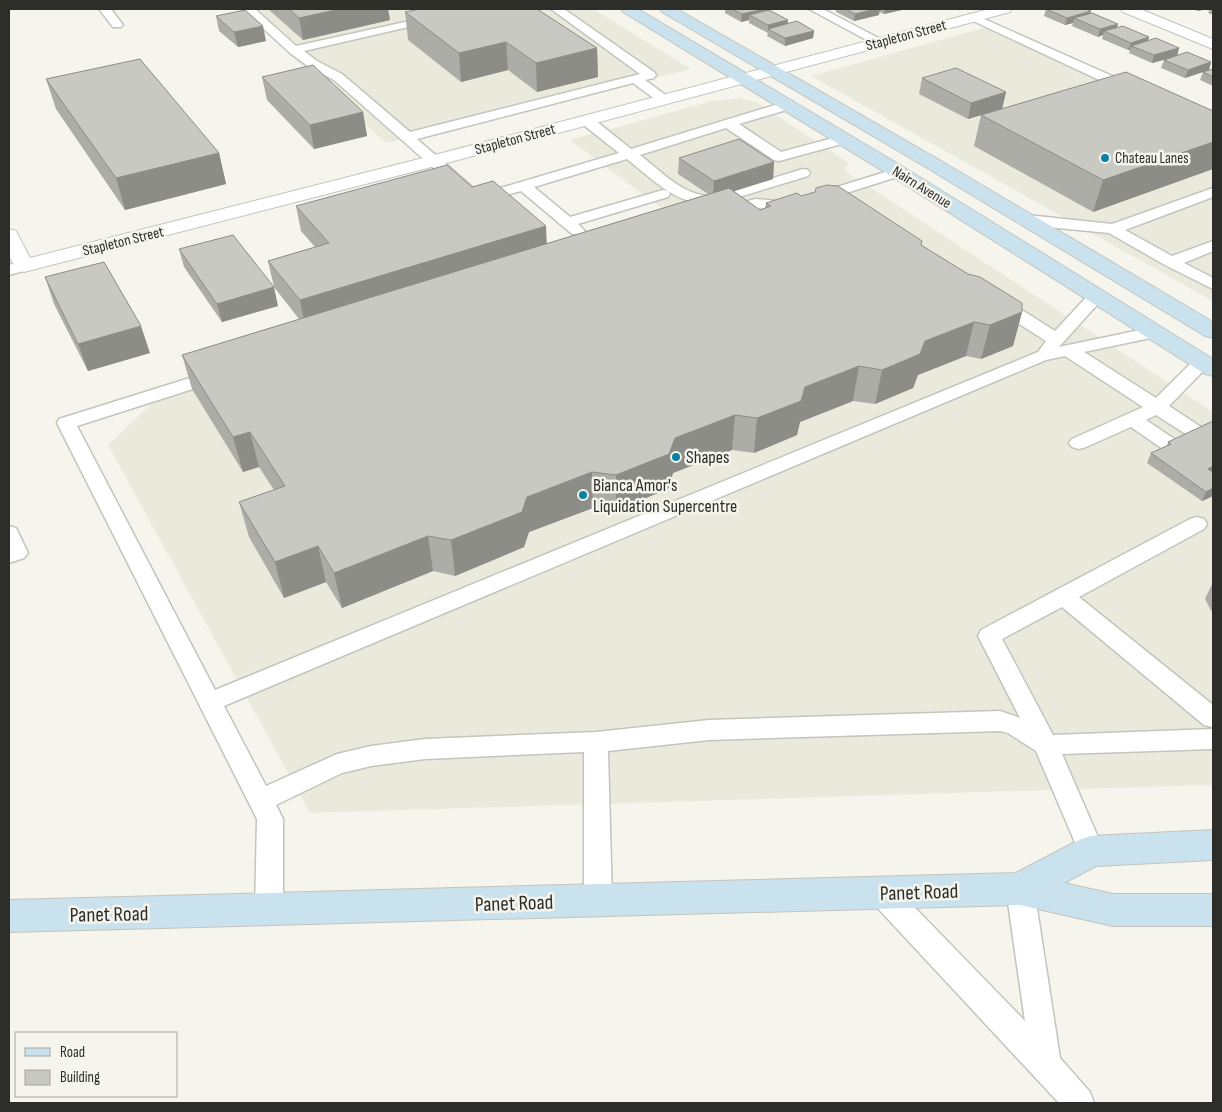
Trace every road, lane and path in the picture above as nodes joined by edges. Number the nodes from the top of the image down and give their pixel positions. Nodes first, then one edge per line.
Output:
1 (105, 9) edge
2 (248, 9) edge
3 (438, 9) edge
4 (628, 9) edge
5 (667, 9) edge
6 (815, 9) edge
7 (1004, 9) edge
8 (1128, 9) edge
9 (423, 10) edge
10 (564, 10) edge
11 (973, 17) junction
12 (117, 24) dead end
13 (880, 42) junction
14 (1213, 44) edge
15 (294, 50) junction
16 (774, 71) junction
17 (744, 78) junction
18 (635, 79) junction
19 (1143, 95) edge
20 (664, 99) junction
21 (788, 105) junction
22 (586, 120) junction
23 (728, 123) junction
24 (407, 137) junction
25 (844, 139) junction
26 (629, 154) junction
27 (779, 157) junction
28 (433, 161) junction
29 (930, 162) junction
30 (898, 172) junction
31 (524, 186) junction
32 (1213, 192) edge
33 (663, 194) dead end
34 (832, 194) junction
35 (848, 204) edge
36 (708, 218) edge
37 (1027, 220) junction
38 (567, 223) junction
39 (1113, 228) junction
40 (9, 235) edge
41 (588, 241) edge
42 (1213, 246) edge
43 (1171, 262) junction
44 (17, 268) edge
45 (1213, 284) edge
46 (981, 292) edge
47 (1097, 296) junction
48 (1213, 331) edge
49 (1154, 332) junction
50 (1062, 345) junction
51 (1208, 365) edge
52 (236, 369) edge
53 (1158, 407) junction
54 (1132, 419) junction
55 (1079, 443) dead end
56 (1213, 443) edge
57 (1213, 474) edge
58 (1197, 524) dead end
59 (9, 533) edge
60 (9, 556) edge
61 (1063, 596) junction
62 (210, 702) junction
63 (1213, 718) edge
64 (1213, 738) edge
65 (596, 742) junction
66 (1046, 745) junction
67 (261, 800) junction
68 (1213, 845) edge
69 (1090, 851) junction
70 (1020, 889) junction
71 (882, 893) junction
72 (598, 901) junction
73 (268, 910) junction
74 (1213, 910) edge
75 (9, 916) edge
76 (1046, 1065) junction
77 (1078, 1103) edge

1 - 12 lane
2 - 15 lane
3 - 9 lane
4 - 17 main road, Nairn Avenue
5 - 16 main road, Nairn Avenue
6 - 13 lane
7 - 11 street, Stapleton Street
8 - 14 street
9 - 15 lane
10 - 18 lane
11 - 13 street, Stapleton Street
11 - 19 lane
13 - 16 street, Stapleton Street
15 - 24 lane
16 - 17 street, Stapleton Street
16 - 29 main road, Nairn Avenue
17 - 20 street, Stapleton Street
17 - 21 main road, Nairn Avenue
18 - 20 lane
18 - 24 lane
20 - 22 street, Stapleton Street
21 - 23 lane
21 - 25 main road, Nairn Avenue
22 - 26 lane
22 - 28 street, Stapleton Street
23 - 26 lane
23 - 27 lane
24 - 28 lane
25 - 27 lane
25 - 30 main road, Nairn Avenue
26 - 27 lane
26 - 31 lane
28 - 31 lane
28 - 44 street, Stapleton Street
29 - 30 main road
29 - 37 main road, Nairn Avenue
30 - 34 lane
30 - 47 main road, Nairn Avenue
31 - 38 lane
32 - 39 lane
33 - 38 lane
34 - 35 lane
34 - 36 lane
37 - 39 lane
37 - 48 main road, Nairn Avenue
38 - 41 lane
39 - 43 lane
40 - 44 street
42 - 43 lane
43 - 45 lane
46 - 50 lane
47 - 49 main road, Nairn Avenue
47 - 50 lane
49 - 50 lane
49 - 51 main road, Nairn Avenue
50 - 53 lane
50 - 62 lane
51 - 53 lane
52 - 62 lane
53 - 54 lane
53 - 56 lane
54 - 55 lane
54 - 57 lane
58 - 61 lane
59 - 60 lane
61 - 63 lane
61 - 66 lane
62 - 67 lane
64 - 66 lane
65 - 66 lane
65 - 67 lane
65 - 72 lane
66 - 69 lane
67 - 73 lane
68 - 69 main road, Panet Road
69 - 70 main road, Panet Road
70 - 71 main road, Panet Road
70 - 74 main road, Panet Road
70 - 76 lane
71 - 72 main road, Panet Road
71 - 76 lane
72 - 73 main road, Panet Road
73 - 75 main road, Panet Road
76 - 77 lane

